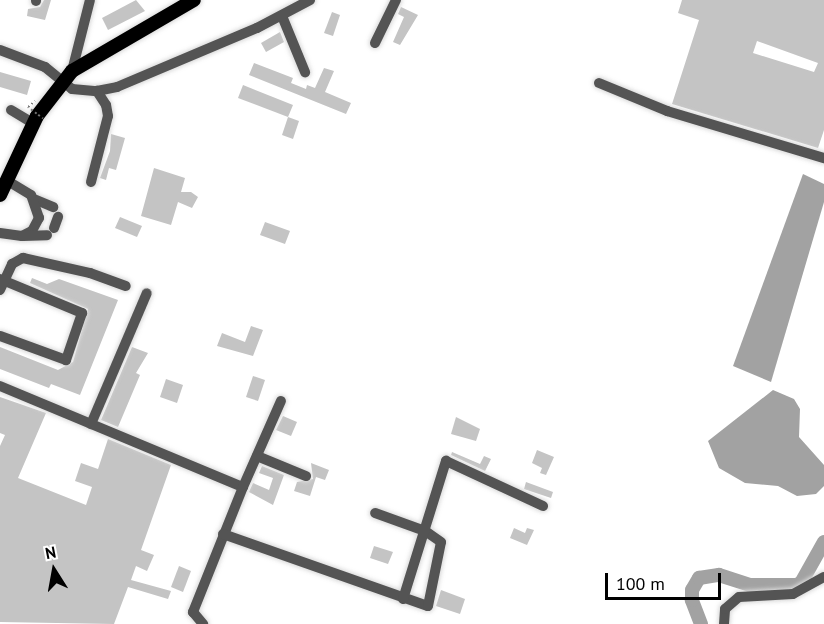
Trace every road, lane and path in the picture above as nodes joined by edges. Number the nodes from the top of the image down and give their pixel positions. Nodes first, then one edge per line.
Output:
1 (90, 0) edge
2 (194, 0) edge
3 (310, 0) edge
4 (396, 0) edge
5 (282, 16) junction
6 (375, 43) dead end
7 (0, 50) edge
8 (72, 71) junction
9 (305, 72) dead end
10 (61, 82) junction
11 (599, 83) dead end
12 (97, 91) junction
13 (28, 107) dead end
14 (11, 110) dead end
15 (38, 121) junction
16 (824, 158) edge
17 (91, 182) dead end
18 (2, 188) edge
19 (34, 199) junction
20 (0, 233) edge
21 (22, 236) junction
22 (1, 283) edge
23 (126, 286) dead end
24 (147, 293) dead end
25 (0, 336) edge
26 (0, 386) edge
27 (281, 401) dead end
28 (91, 424) junction
29 (257, 456) junction
30 (306, 476) dead end
31 (243, 488) junction
32 (543, 506) dead end
33 (375, 513) dead end
34 (425, 531) junction
35 (223, 534) junction
36 (824, 577) edge
37 (403, 599) junction
38 (197, 622) edge
39 (724, 624) edge

1 - 8 street
2 - 8 main road
3 - 5 street
4 - 6 street
5 - 9 street
5 - 12 street
7 - 10 street
8 - 10 main road
10 - 12 street
10 - 15 main road
11 - 16 street
12 - 17 street
13 - 15 path, bridge
14 - 15 street
15 - 18 main road
18 - 19 street
19 - 21 street
19 - 21 street
20 - 21 street
22 - 23 street
22 - 25 street
24 - 28 street
26 - 28 street
27 - 29 street
28 - 31 street
29 - 30 street
29 - 31 street
31 - 35 street
32 - 34 street
33 - 34 street
34 - 37 street
34 - 37 street
35 - 37 street
35 - 38 street
36 - 39 street

